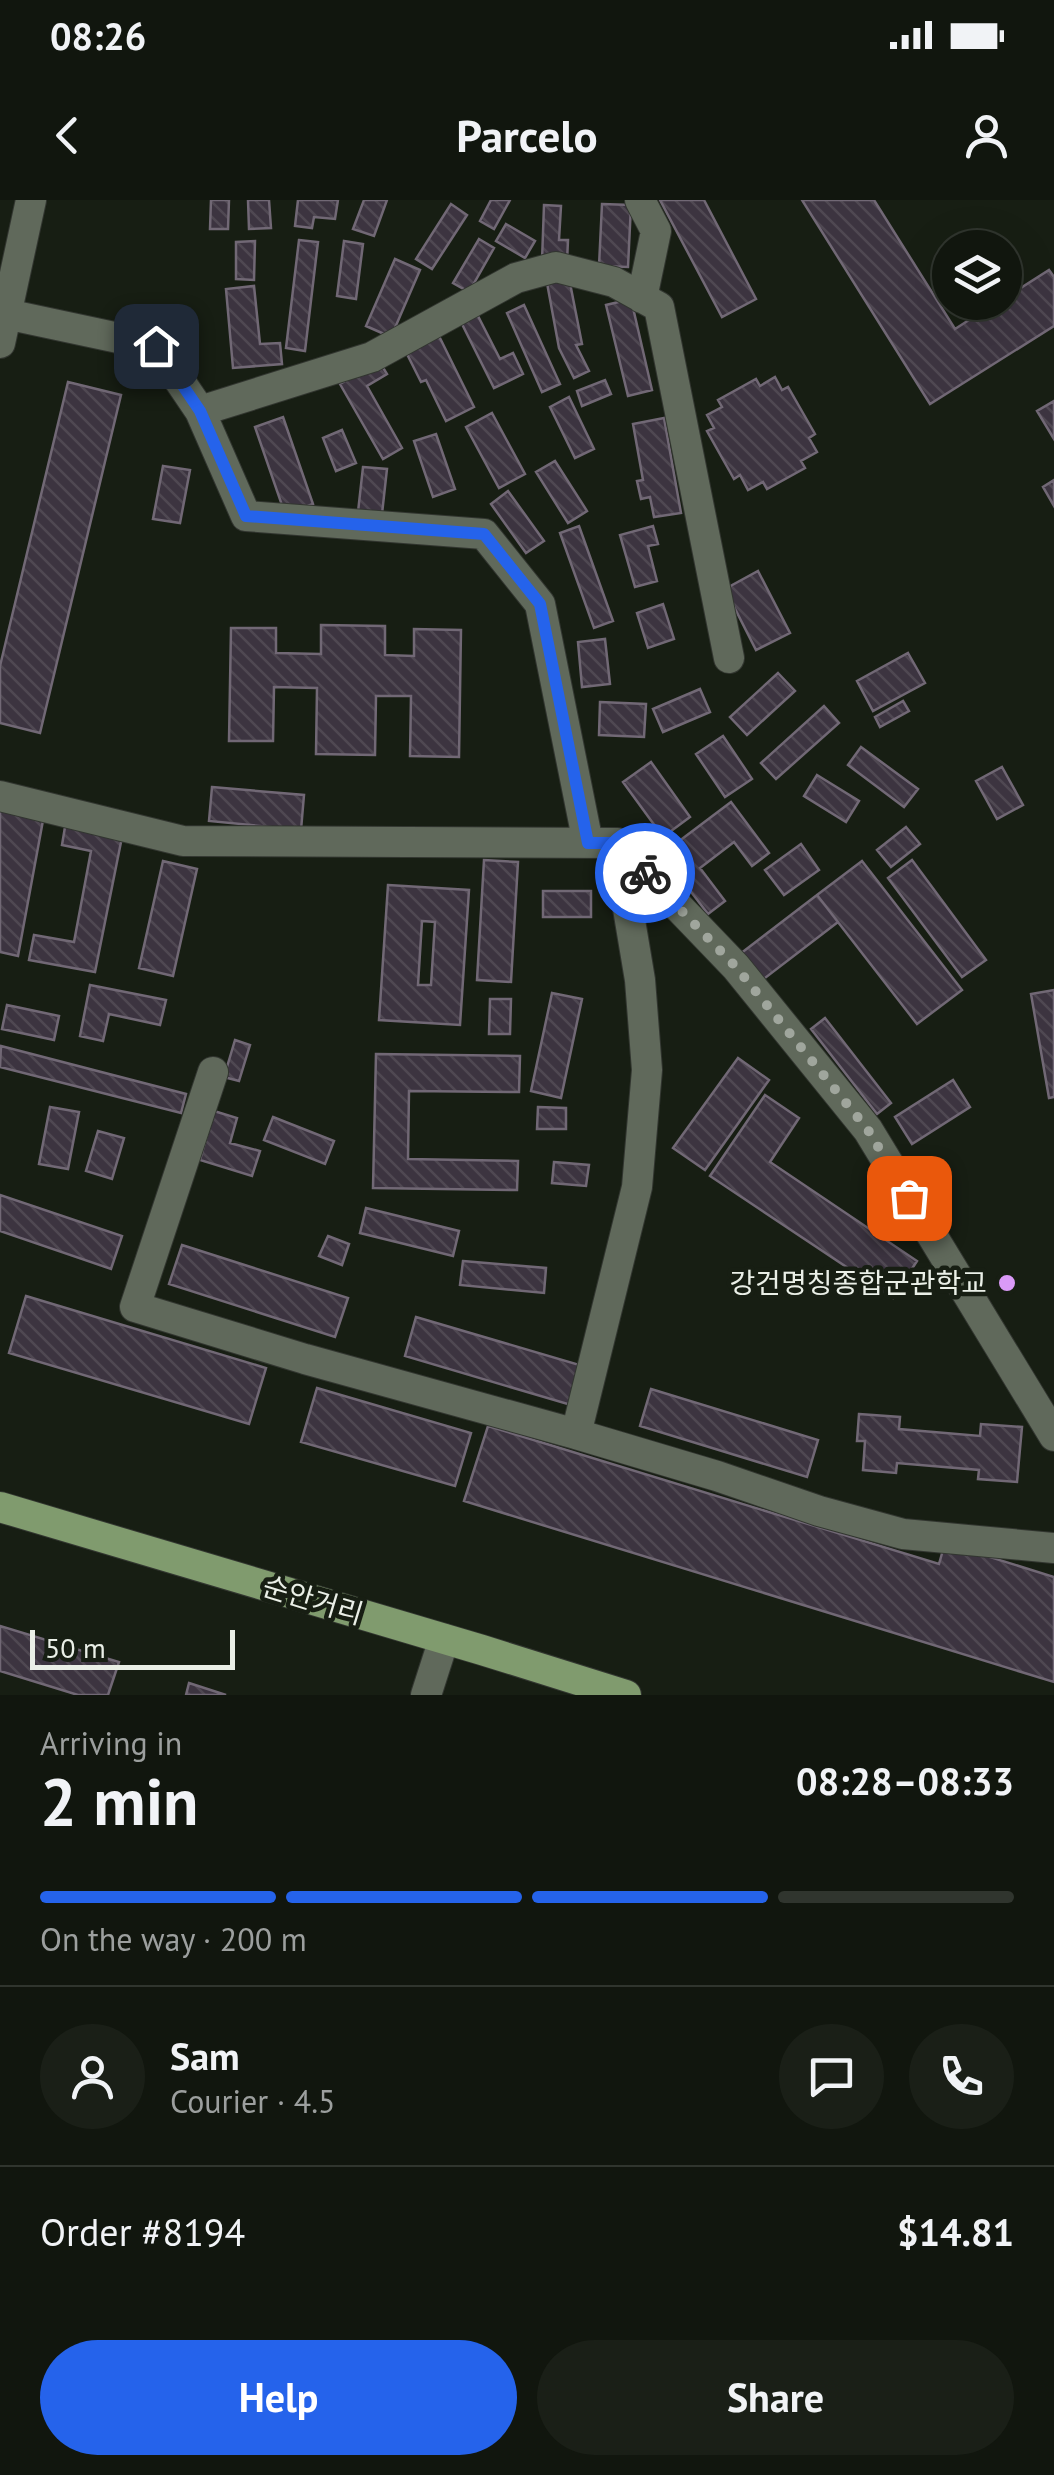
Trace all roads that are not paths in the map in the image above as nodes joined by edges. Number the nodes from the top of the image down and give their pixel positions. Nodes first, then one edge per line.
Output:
1 (31, 200) edge
2 (640, 200) edge
3 (642, 298) junction
4 (3, 329) edge
5 (200, 411) junction
6 (729, 658) dead end
7 (0, 796) edge
8 (603, 843) junction
9 (213, 1072) dead end
10 (576, 1434) junction
11 (1054, 1436) edge
12 (0, 1508) edge
13 (1054, 1548) edge
14 (444, 1639) junction
15 (426, 1695) edge
16 (626, 1695) edge

1 - 4 street
2 - 3 street
3 - 5 street
3 - 6 street
4 - 5 street
5 - 8 street
7 - 8 street
8 - 10 street
8 - 11 street
9 - 10 street
10 - 13 street
12 - 14 main road, 순안거리
14 - 15 street
14 - 16 main road, 순안거리

